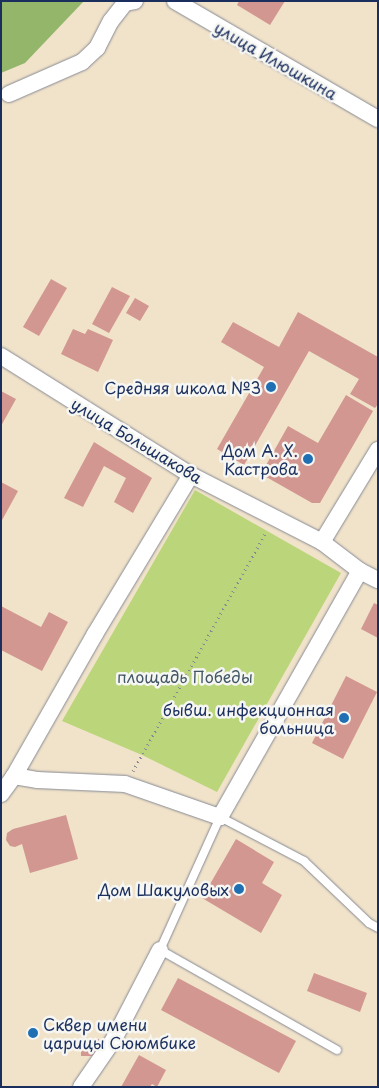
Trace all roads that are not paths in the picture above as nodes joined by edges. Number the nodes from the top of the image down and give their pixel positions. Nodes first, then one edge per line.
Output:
1 (135, 1) edge
2 (175, 1) edge
3 (9, 94) dead end
4 (378, 118) edge
5 (1, 356) edge
6 (378, 450) edge
7 (191, 475) junction
8 (322, 542) junction
9 (360, 570) junction
10 (378, 580) edge
11 (14, 776) junction
12 (1, 794) edge
13 (220, 817) junction
14 (378, 928) edge
15 (160, 950) junction
16 (336, 1050) dead end
17 (81, 1087) edge

1 - 3 street
2 - 4 street, улица Илюшкина
5 - 7 street, улица Большакова
6 - 8 street
7 - 8 street, улица Большакова
7 - 11 street
8 - 9 street, улица Большакова
9 - 10 street, улица Большакова
9 - 13 street
11 - 12 street
11 - 13 street
13 - 14 lane
13 - 15 lane
15 - 16 lane
15 - 17 street

